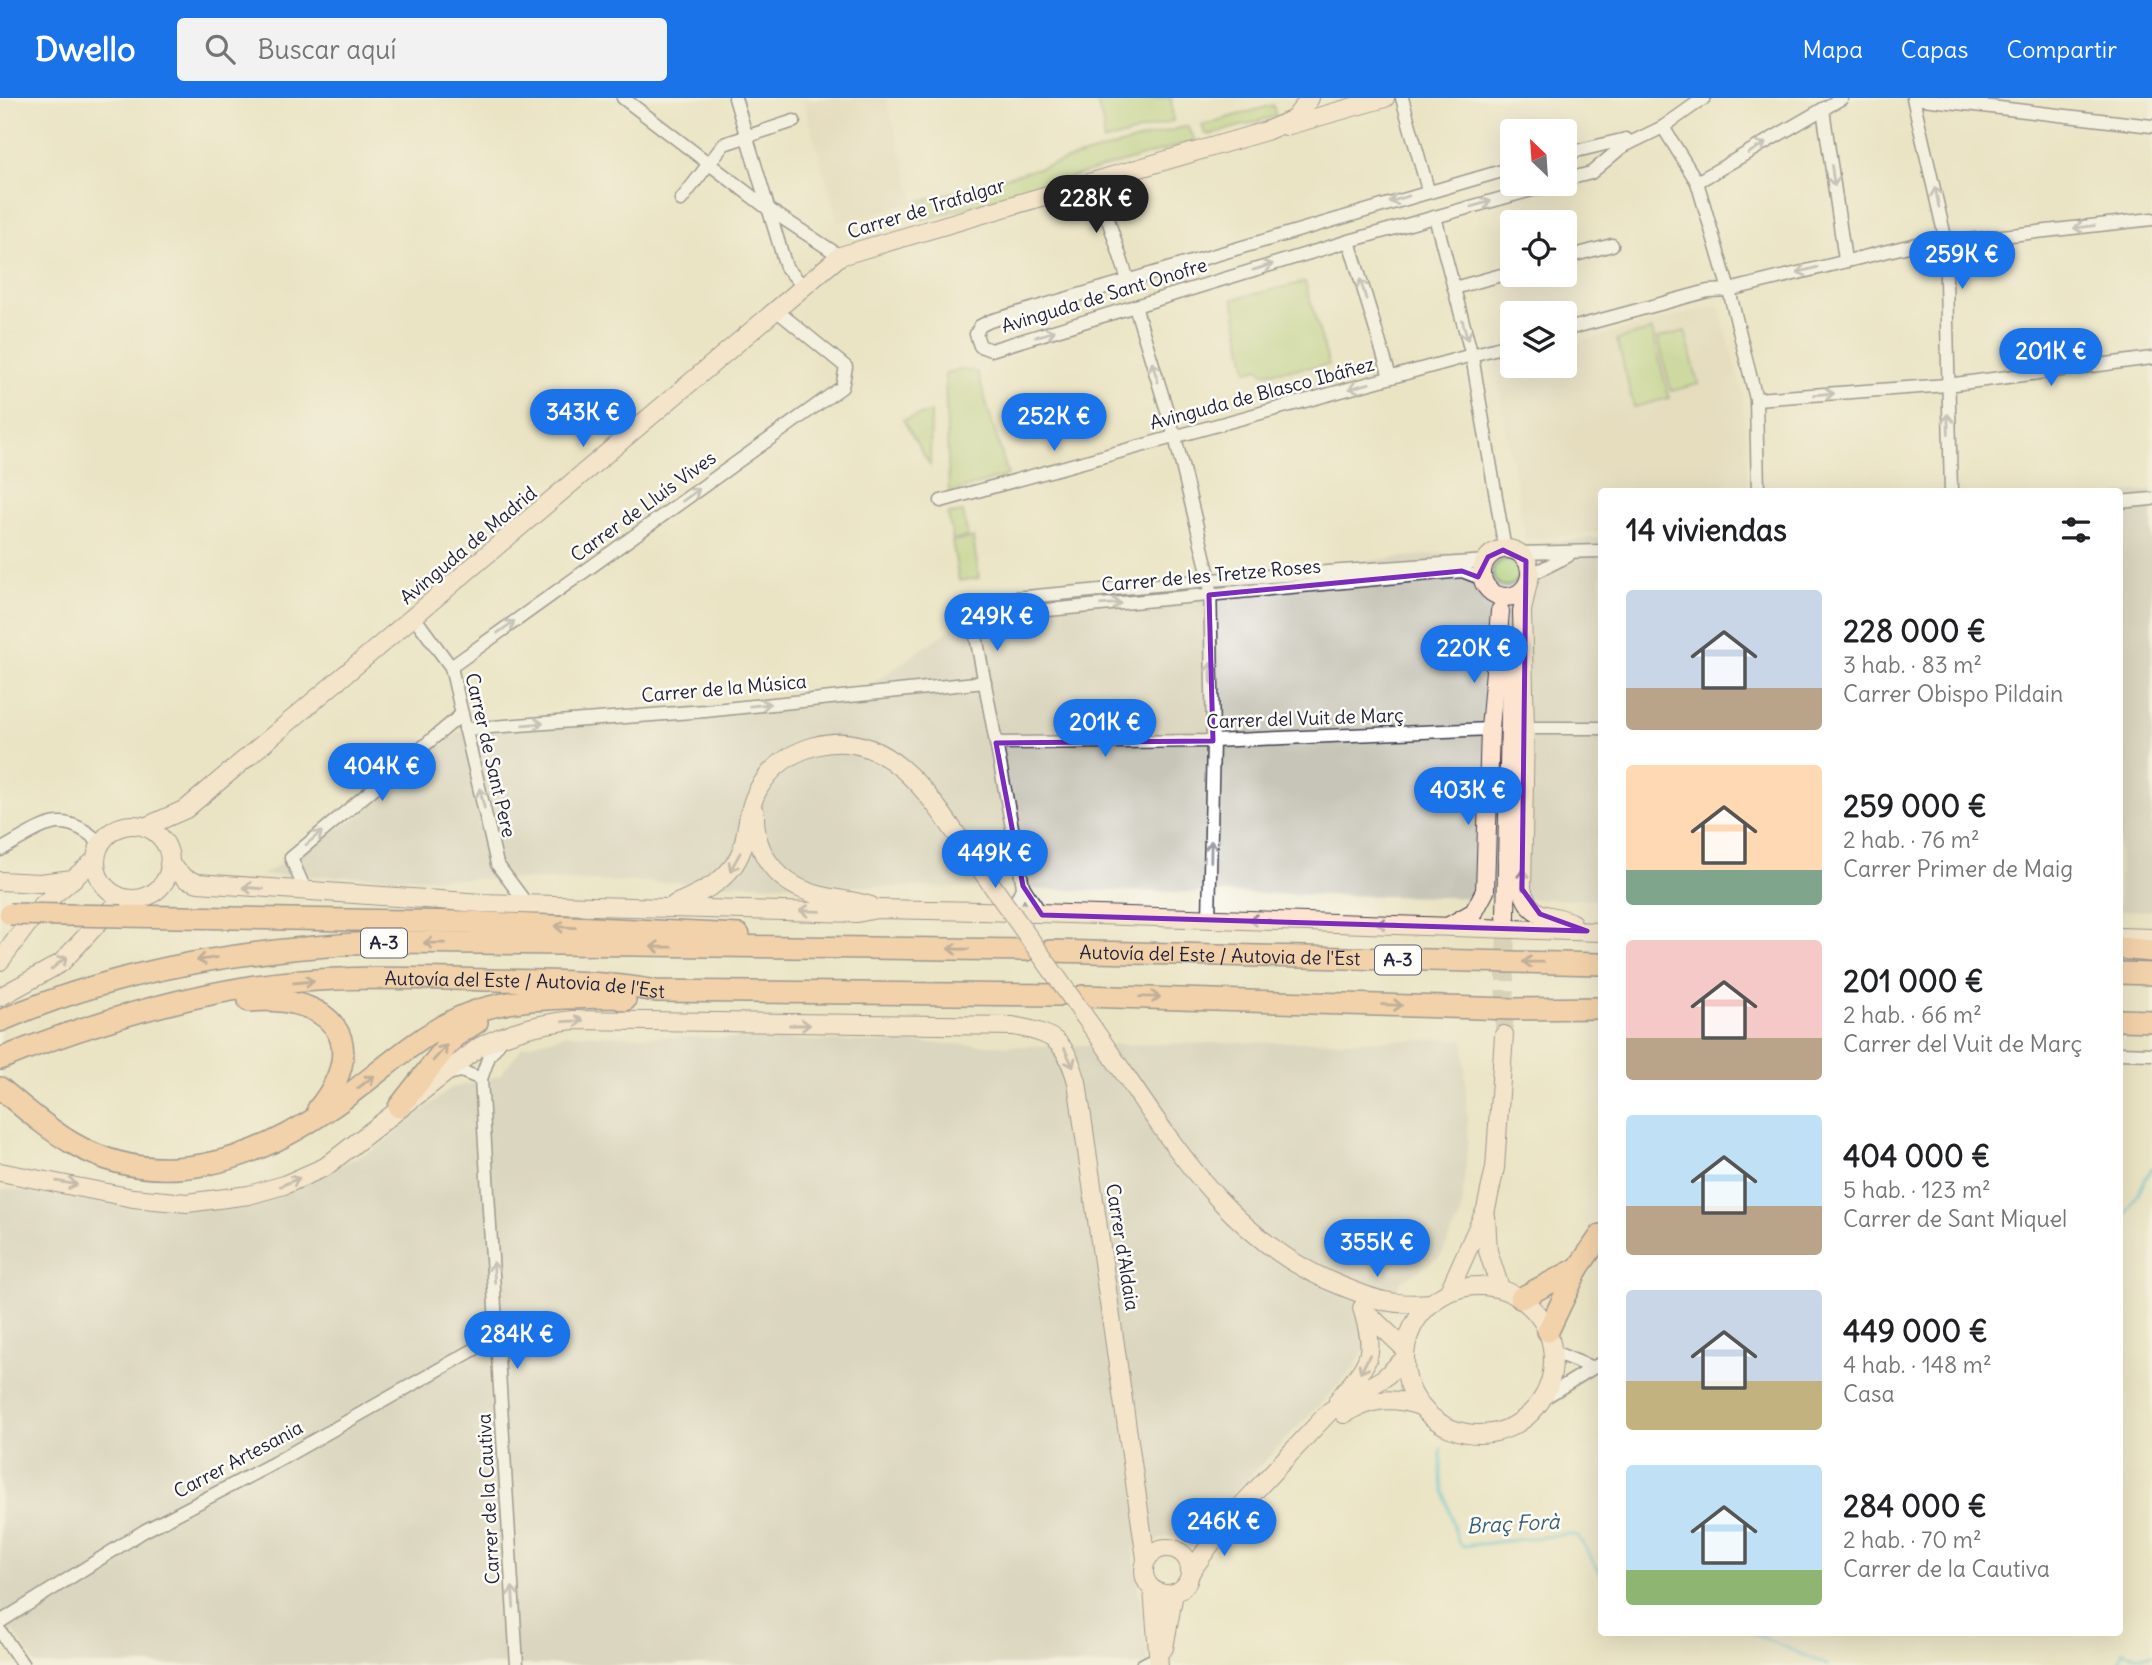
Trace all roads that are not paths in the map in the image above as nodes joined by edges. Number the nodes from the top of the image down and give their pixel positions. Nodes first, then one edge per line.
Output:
1 (623, 98) edge
2 (734, 98) edge
3 (1310, 98) edge
4 (1385, 98) edge
5 (1402, 98) edge
6 (1703, 98) edge
7 (1842, 98) edge
8 (1914, 98) edge
9 (1823, 109) junction
10 (794, 121) dead end
11 (2152, 126) edge
12 (1663, 127) junction
13 (1266, 131) junction
14 (746, 136) junction
15 (1577, 151) edge
16 (708, 163) junction
17 (1500, 171) edge
18 (1577, 177) edge
19 (1095, 180) junction
20 (1697, 181) junction
21 (1428, 190) junction
22 (1510, 196) edge
23 (681, 200) dead end
24 (766, 208) junction
25 (1435, 217) junction
26 (2152, 219) edge
27 (1945, 237) junction
28 (1349, 241) junction
29 (1612, 245) dead end
30 (1577, 254) edge
31 (840, 256) junction
32 (1845, 260) junction
33 (1500, 275) edge
34 (1128, 279) junction
35 (803, 286) junction
36 (1454, 288) junction
37 (1729, 290) junction
38 (1135, 306) junction
39 (776, 310) junction
40 (1577, 326) edge
41 (1500, 348) edge
42 (1472, 356) junction
43 (2152, 358) edge
44 (1390, 377) junction
45 (1947, 384) junction
46 (1756, 399) junction
47 (1175, 437) junction
48 (1758, 488) edge
49 (1951, 488) edge
50 (2152, 499) edge
51 (941, 501) dead end
52 (2123, 502) edge
53 (1598, 551) edge
54 (1512, 552) junction
55 (1572, 554) junction
56 (1486, 577) junction
57 (1529, 578) junction
58 (1210, 580) junction
59 (1209, 595) junction
60 (1500, 611) junction
61 (1522, 611) junction
62 (415, 618) junction
63 (975, 631) junction
64 (1512, 658) junction
65 (451, 667) junction
66 (985, 682) junction
67 (462, 714) junction
68 (1598, 728) edge
69 (465, 729) junction
70 (1490, 729) junction
71 (1525, 729) junction
72 (1213, 741) junction
73 (996, 743) junction
74 (755, 797) junction
75 (186, 809) junction
76 (145, 827) junction
77 (164, 845) junction
78 (0, 850) edge
79 (98, 852) junction
80 (169, 864) junction
81 (73, 879) junction
82 (0, 881) edge
83 (1023, 886) junction
84 (306, 892) junction
85 (526, 903) junction
86 (123, 907) junction
87 (669, 907) junction
88 (877, 909) junction
89 (981, 911) junction
90 (5, 914) edge
91 (1042, 915) junction
92 (1506, 918) tunnel mouth
93 (1209, 919) junction
94 (1447, 927) junction
95 (1594, 932) edge
96 (2123, 937) edge
97 (2152, 938) edge
98 (778, 946) junction
99 (2123, 948) edge
100 (1026, 950) dead end
101 (1050, 951) dead end
102 (2152, 951) edge
103 (0, 961) edge
104 (1598, 964) edge
105 (2123, 973) edge
106 (2152, 974) edge
107 (656, 990) junction
108 (1058, 995) dead end
109 (213, 996) junction
110 (1083, 996) dead end
111 (0, 997) edge
112 (625, 1000) junction
113 (1598, 1008) edge
114 (1512, 1009) junction
115 (2123, 1020) edge
116 (0, 1021) edge
117 (1598, 1021) edge
118 (2152, 1021) edge
119 (506, 1033) junction
120 (1504, 1035) tunnel mouth
121 (2123, 1053) edge
122 (2152, 1054) edge
123 (0, 1059) edge
124 (440, 1076) junction
125 (481, 1079) junction
126 (0, 1088) edge
127 (399, 1107) junction
128 (309, 1120) junction
129 (0, 1172) edge
130 (1486, 1209) junction
131 (1598, 1239) edge
132 (1578, 1268) junction
133 (1320, 1278) junction
134 (1500, 1288) junction
135 (1449, 1292) junction
136 (1521, 1298) junction
137 (1431, 1303) junction
138 (1362, 1308) junction
139 (498, 1336) junction
140 (1551, 1341) junction
141 (1405, 1354) junction
142 (1597, 1365) edge
143 (1544, 1398) junction
144 (1420, 1406) junction
145 (1330, 1411) junction
146 (1311, 1432) junction
147 (1142, 1512) junction
148 (1227, 1521) junction
149 (1168, 1549) junction
150 (1146, 1559) junction
151 (1190, 1573) junction
152 (1153, 1590) junction
153 (1174, 1593) junction
154 (0, 1622) edge
155 (0, 1631) edge
156 (1155, 1663) edge
157 (23, 1665) edge
158 (517, 1665) edge

1 - 16 street
2 - 14 street
3 - 13 street, Carrer de Trafalgar
4 - 13 street, Carrer de Trafalgar
5 - 21 street
6 - 12 street
7 - 9 street
8 - 11 street
27 -> 8 street
20 -> 9 street
9 -> 32 street
10 - 14 street
12 - 15 street
12 - 18 street
12 - 20 street
13 - 19 street, Carrer de Trafalgar
14 - 16 street
14 - 24 street
16 - 23 street
16 - 24 street
17 - 21 street, Avinguda de Sant Onofre
19 - 31 street, Carrer de Trafalgar
19 - 34 street
20 - 37 street
21 -> 34 street, Avinguda de Sant Onofre
25 -> 22 street, Avinguda de Sant Onofre
24 - 31 street
24 - 35 street
25 - 28 street, Avinguda de Sant Onofre
25 - 36 street
26 -> 27 street
27 - 32 street
27 - 45 street
38 -> 28 street, Avinguda de Sant Onofre
44 -> 28 street
29 - 30 street
31 - 35 street, Carrer de Trafalgar
32 -> 37 street
33 - 36 street
34 -> 38 street, Avinguda de Sant Onofre
35 - 39 street, Carrer de Trafalgar
36 -> 42 street
37 - 40 street
37 - 46 street
47 -> 38 street
39 - 62 street, Avinguda de Madrid
65 -> 39 street, Carrer de Lluís Vives
41 - 42 street, Avinguda de Blasco Ibáñez
42 - 44 street, Avinguda de Blasco Ibáñez
42 - 54 street
43 - 45 street
44 -> 47 street, Avinguda de Blasco Ibáñez
46 -> 45 street
49 -> 45 street
46 - 48 street
47 - 51 street, Avinguda de Blasco Ibáñez
47 - 58 street
50 - 52 street
53 - 55 street
54 - 55 street
54 - 56 street
54 - 57 street
55 - 57 street
56 - 57 street
56 - 58 street, Carrer de les Tretze Roses
56 - 59 street, Carrer de les Tretze Roses
56 - 60 street
57 - 61 street
58 - 59 street
58 - 63 street, Carrer de les Tretze Roses
63 -> 59 street, Carrer de les Tretze Roses
72 -> 59 street
60 - 64 street
60 - 70 street
61 - 64 street
61 - 71 street
62 - 65 street, Carrer de Sant Pere
62 - 75 street, Avinguda de Madrid
63 - 66 street
64 - 92 street
65 - 67 street, Carrer de Sant Pere
69 -> 66 street, Carrer de la Música
66 - 73 street
67 - 69 street, Carrer de Sant Pere
84 -> 67 street
68 - 71 street
85 -> 69 street, Carrer de Sant Pere
70 - 72 street, Carrer del Vuit de Març
70 - 94 street
95 -> 71 street
72 - 73 street, Carrer del Vuit de Març
93 -> 72 street
73 - 83 street
74 -> 87 street
74 - 88 street
74 - 133 street, bridge
75 - 76 street, Avinguda de Madrid
75 - 77 street, Avinguda de Madrid
76 - 77 street
76 - 79 street
77 - 80 street
78 - 79 street
79 - 81 street
79 - 86 street
84 -> 80 street
80 - 86 street
81 - 82 street
81 - 103 street
83 - 89 street
83 - 91 street
84 - 85 street
85 - 87 street
86 - 90 highway, bridge
98 -> 86 highway
111 -> 86 street
88 -> 87 street
88 - 89 street
89 - 91 street
91 - 93 street
94 -> 93 street
94 - 95 street
96 - 97 street
100 -> 98 highway, Autovía del Este / Autovia de l'Est / A-3
98 -> 116 highway, Autovía del Este / Autovia de l'Est / A-3
99 - 102 highway
104 -> 101 highway, Autovía del Este / Autovia de l'Est / A-3
105 - 106 highway
107 - 108 highway, Autovía del Este / Autovia de l'Est / A-3
109 -> 107 highway, Autovía del Este / Autovia de l'Est / A-3
107 - 112 highway
109 - 123 highway, Autovía del Este / Autovia de l'Est / A-3
109 - 128 highway
110 -> 114 highway
127 -> 112 highway
128 -> 112 highway
113 - 114 highway
114 - 117 highway
115 - 118 highway
119 - 124 street, Carrer d'Aldaia
119 - 125 street
119 -> 147 street, Carrer d'Aldaia
120 - 130 street
121 - 122 street
124 - 125 street
124 - 127 street, Carrer d'Aldaia
139 -> 125 street, Carrer de la Cautiva
126 - 128 highway
129 -> 127 street, Carrer d'Aldaia
130 - 134 street
130 - 135 street
131 - 132 highway
132 - 136 highway
132 - 140 highway
133 - 137 street
133 - 138 street
134 - 135 street
134 - 136 street
135 - 137 street
136 - 140 street
137 - 141 street
138 - 141 street
138 -> 145 street
139 - 154 street, Carrer Artesania
158 -> 139 street, Carrer de la Cautiva
140 - 142 street
140 - 143 street
141 - 144 street
141 - 145 street
142 - 143 street
143 - 144 street
144 - 146 street
145 - 146 street
146 - 148 street
147 - 149 street, Carrer d'Aldaia
147 - 150 street, Carrer d'Aldaia
148 - 149 street
148 - 151 street
149 - 150 street
149 - 151 street
150 - 152 street
151 - 153 street
152 - 153 street
152 - 156 street
153 - 156 street
155 - 157 street

